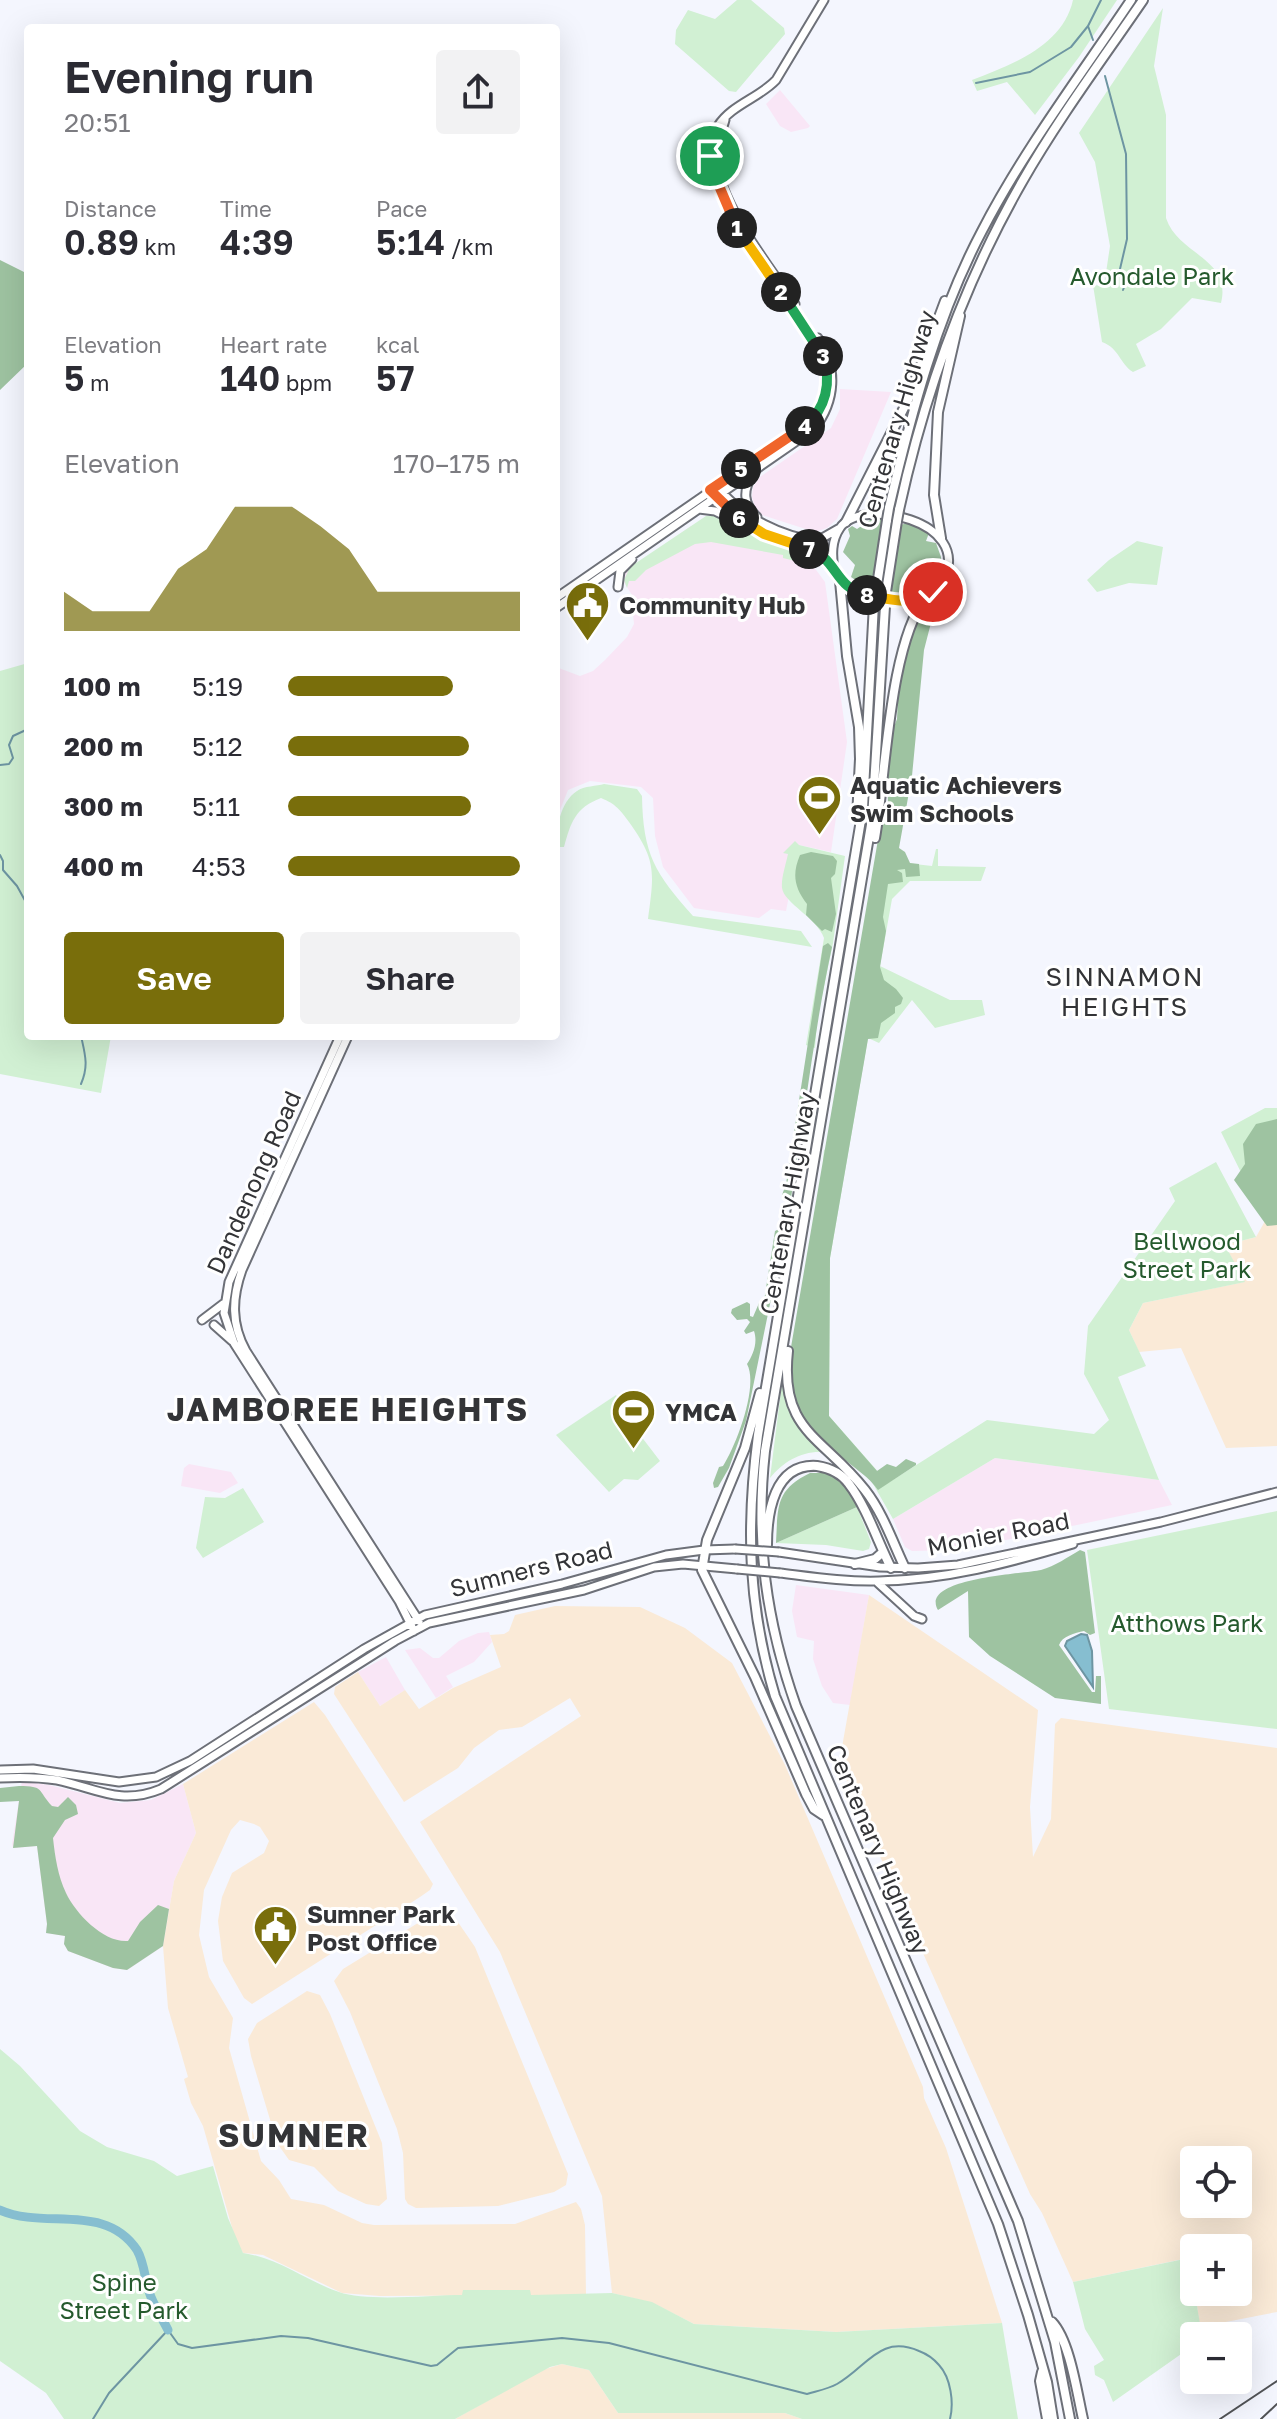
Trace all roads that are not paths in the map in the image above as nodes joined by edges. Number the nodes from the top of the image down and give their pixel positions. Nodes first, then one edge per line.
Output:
1 (824, 0) edge
2 (1131, 0) edge
3 (1143, 0) edge
4 (726, 116) junction
5 (964, 267) junction
6 (959, 311) junction
7 (754, 471) junction
8 (718, 491) junction
9 (698, 509) junction
10 (894, 509) junction
11 (843, 525) junction
12 (750, 526) junction
13 (768, 526) junction
14 (941, 538) junction
15 (635, 554) junction
16 (834, 570) junction
17 (840, 581) junction
18 (618, 587) dead end
19 (560, 595) edge
20 (926, 597) junction
21 (560, 605) edge
22 (859, 838) junction
23 (863, 871) junction
24 (338, 1040) edge
25 (346, 1040) edge
26 (791, 1295) junction
27 (225, 1303) junction
28 (202, 1320) dead end
29 (214, 1325) dead end
30 (234, 1343) junction
31 (772, 1354) junction
32 (1277, 1492) edge
33 (1099, 1535) junction
34 (704, 1550) junction
35 (883, 1552) junction
36 (855, 1564) junction
37 (702, 1565) junction
38 (891, 1568) junction
39 (905, 1568) junction
40 (910, 1579) joint
41 (876, 1581) junction
42 (768, 1601) junction
43 (922, 1619) dead end
44 (414, 1620) junction
45 (418, 1629) junction
46 (317, 1684) junction
47 (207, 1755) junction
48 (0, 1770) edge
49 (0, 1778) edge
50 (824, 1815) junction
51 (1049, 2318) junction
52 (1043, 2372) junction
53 (1047, 2419) edge
54 (1053, 2419) edge
55 (1070, 2419) edge
56 (1083, 2419) edge

1 - 4 main road
2 - 5 highway, Centenary Highway
3 - 6 highway, Centenary Highway
4 - 7 main road
4 - 8 main road
5 - 10 highway, Centenary Highway
5 - 11 highway
6 - 10 highway, Centenary Highway
6 - 14 highway
7 - 8 main road
7 - 13 main road
8 - 9 main road
8 - 12 main road
8 - 13 main road
8 - 19 main road
9 - 12 main road
9 - 15 main road
10 - 22 highway, Centenary Highway, bridge
10 - 23 highway, Centenary Highway, bridge
11 - 13 main road
11 - 14 main road
11 - 16 main road
12 - 16 main road
14 - 20 main road
15 - 18 main road
15 - 21 main road
16 - 17 main road
17 - 20 main road
17 - 22 highway
20 - 23 highway
22 - 31 highway, Centenary Highway
23 - 26 highway, Centenary Highway
24 - 27 main road, Dandenong Road
25 - 44 main road, Dandenong Road
26 - 39 highway
26 - 42 highway, Centenary Highway
27 - 28 main road
27 - 30 main road, Dandenong Road
29 - 30 main road
30 - 44 main road, Dandenong Road
31 - 34 highway
31 - 50 highway, Centenary Highway
32 - 33 main road, Monier Road
33 - 39 main road, Monier Road
33 - 40 main road, Monier Road
34 - 36 main road, Sumners Road, bridge
34 - 37 highway
34 - 44 main road, Sumners Road
35 - 36 highway
35 - 38 highway
35 - 42 highway
36 - 38 main road, Sumners Road
37 - 41 main road, Sumners Road, bridge
37 - 45 main road, Sumners Road
37 - 50 highway
38 - 39 main road, Sumners Road
40 - 41 main road, Sumners Road
41 - 43 main road
42 - 51 highway, Centenary Highway
44 - 45 main road, Dandenong Road
44 - 46 main road, Sumners Road
45 - 46 main road, Sumners Road
46 - 47 main road, Sumners Road
47 - 48 main road, Sumners Road
47 - 49 main road, Sumners Road
50 - 52 highway, Centenary Highway
51 - 55 highway, Centenary Highway
51 - 56 highway
52 - 53 highway
52 - 54 highway, Centenary Highway

